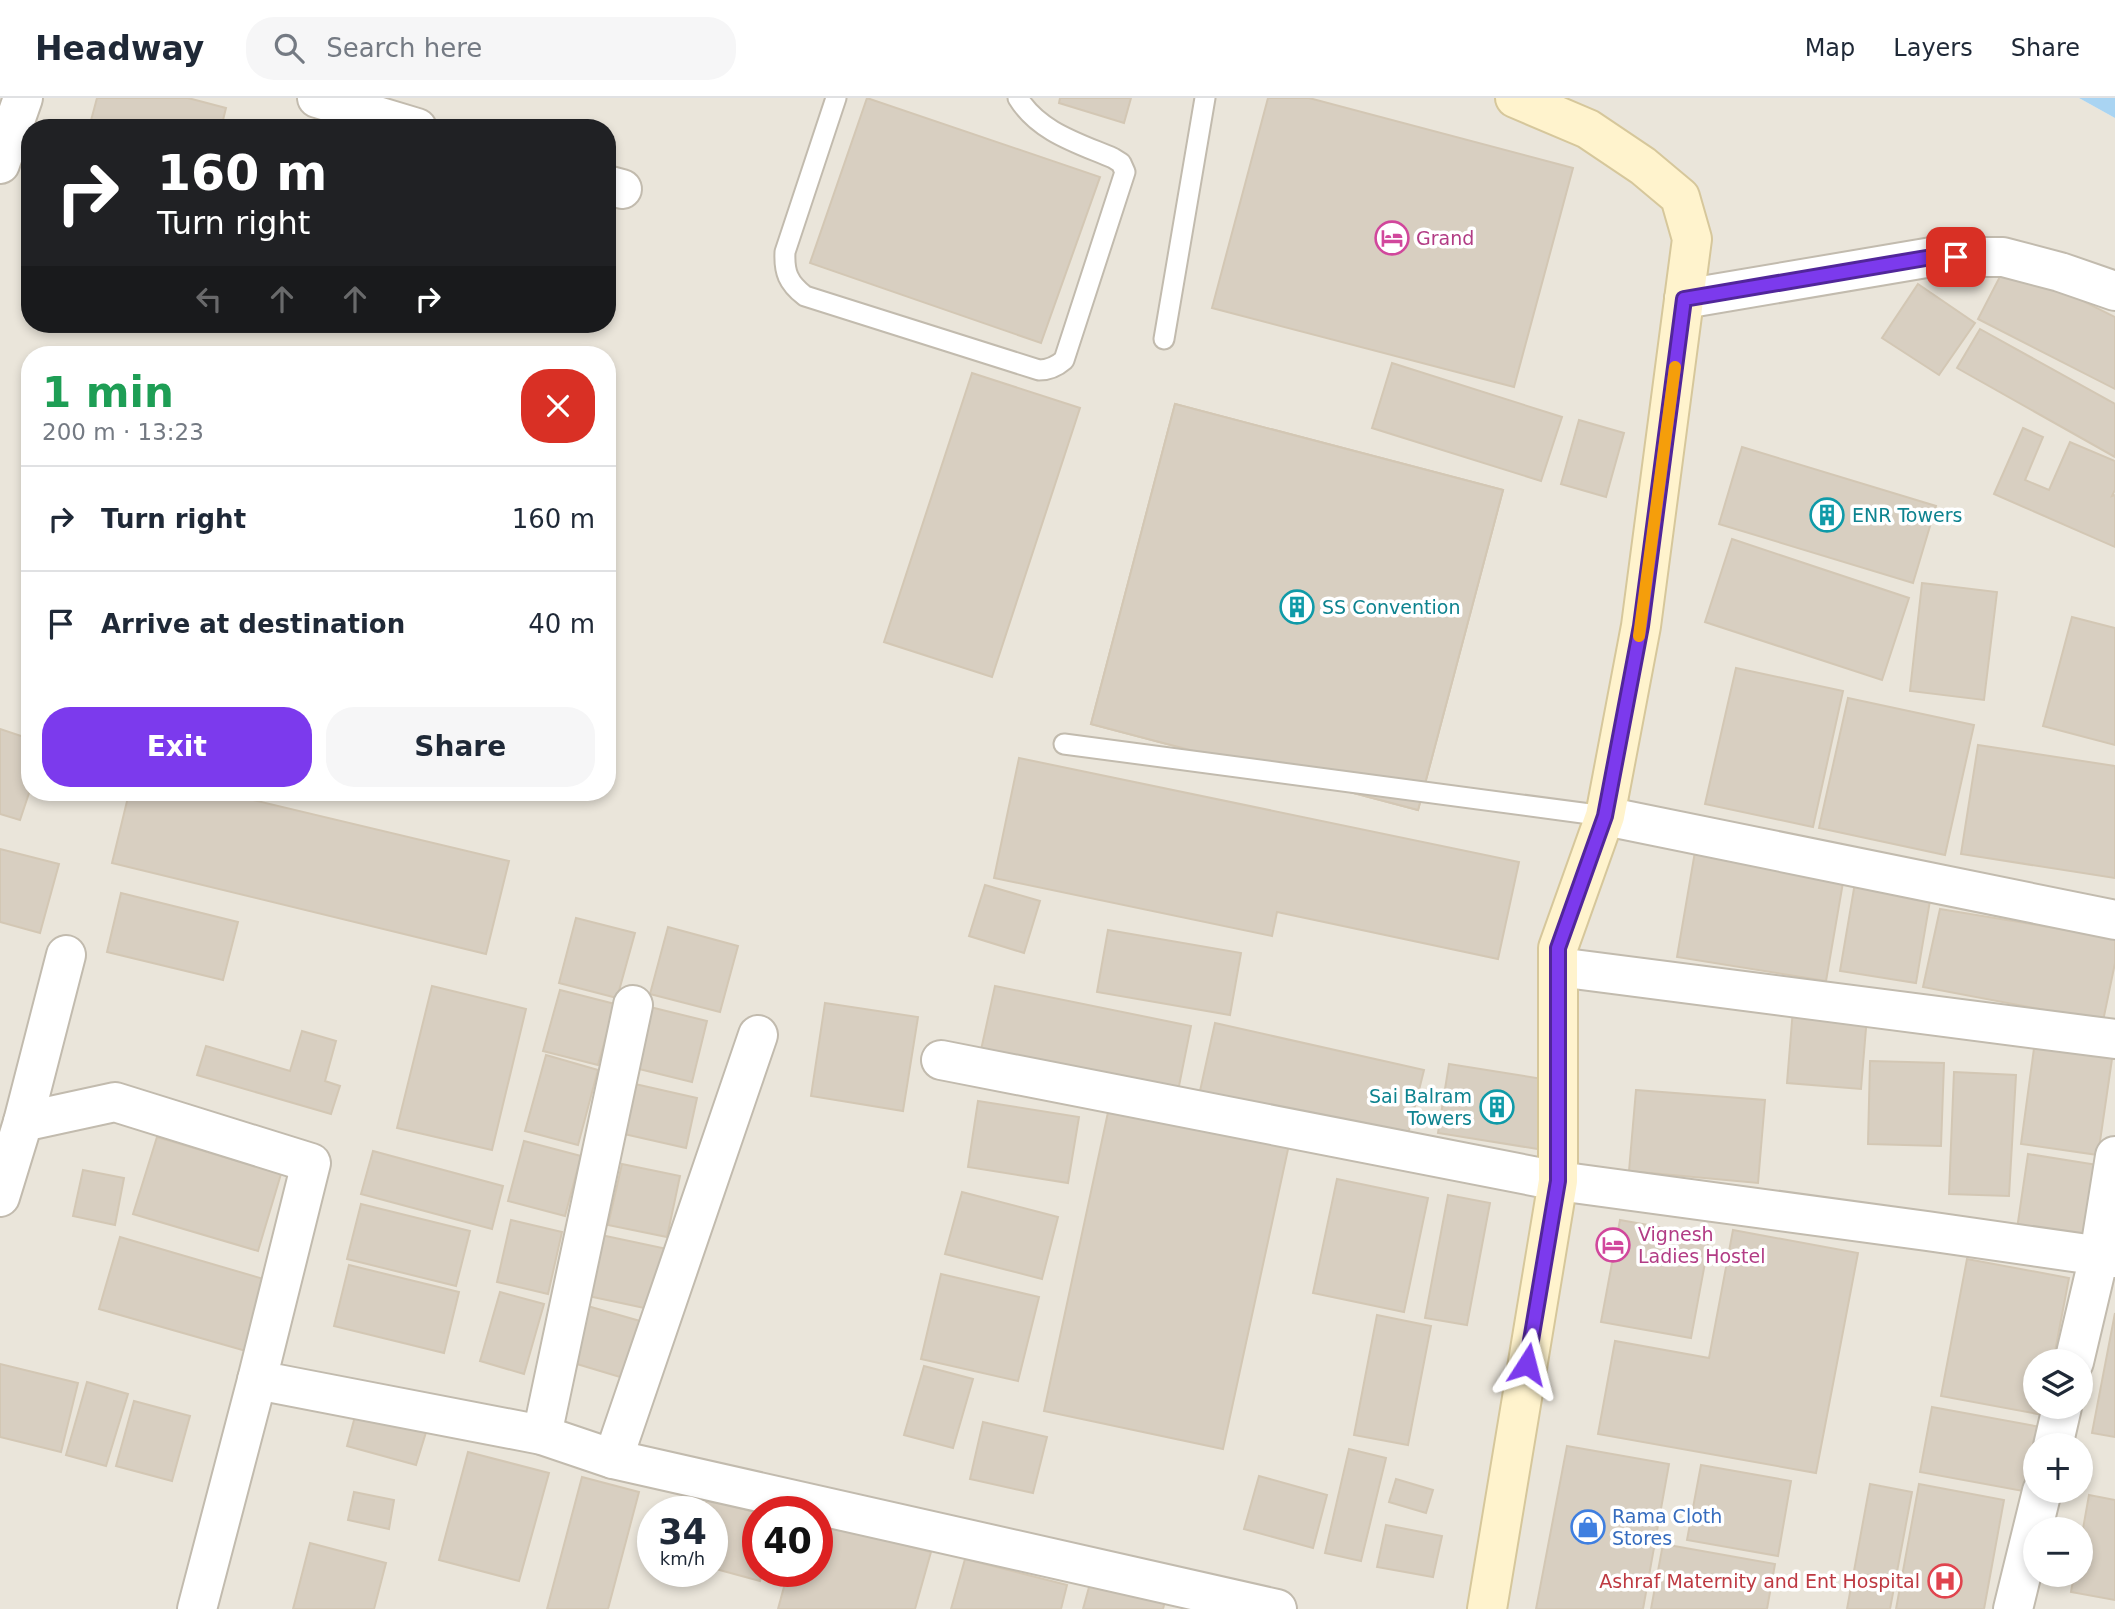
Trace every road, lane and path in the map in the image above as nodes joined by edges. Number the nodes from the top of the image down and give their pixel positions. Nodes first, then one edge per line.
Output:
1 (23, 98) edge
2 (317, 98) edge
3 (836, 98) edge
4 (1018, 98) edge
5 (1205, 98) edge
6 (1515, 98) edge
7 (386, 119) edge
8 (0, 164) edge
9 (2115, 292) edge
10 (1684, 299) junction
11 (1164, 339) dead end
12 (1063, 744) dead end
13 (1605, 816) junction
14 (2115, 920) edge
15 (66, 954) dead end
16 (1558, 967) junction
17 (634, 1006) dead end
18 (758, 1035) dead end
19 (2115, 1039) edge
20 (941, 1060) dead end
21 (23, 1122) junction
22 (2115, 1156) edge
23 (1558, 1181) junction
24 (0, 1197) edge
25 (2107, 1257) edge
26 (2078, 1349) edge
27 (257, 1380) junction
28 (542, 1435) junction
29 (613, 1459) junction
30 (2039, 1503) edge
31 (197, 1609) edge
32 (1277, 1609) edge
33 (1487, 1609) edge
34 (2013, 1609) edge

1 - 8 street
2 - 7 street
3 - 4 lane
5 - 11 lane
6 - 10 street
9 - 10 street
10 - 13 street
12 - 13 lane
13 - 14 street
13 - 16 street
15 - 21 street
16 - 19 street
16 - 23 street
17 - 28 street
18 - 29 street
20 - 23 street
21 - 24 street
21 - 27 street
22 - 25 street
23 - 25 street
23 - 33 street
25 - 26 street
27 - 28 street
27 - 31 street
28 - 29 street
29 - 32 street
30 - 34 street

